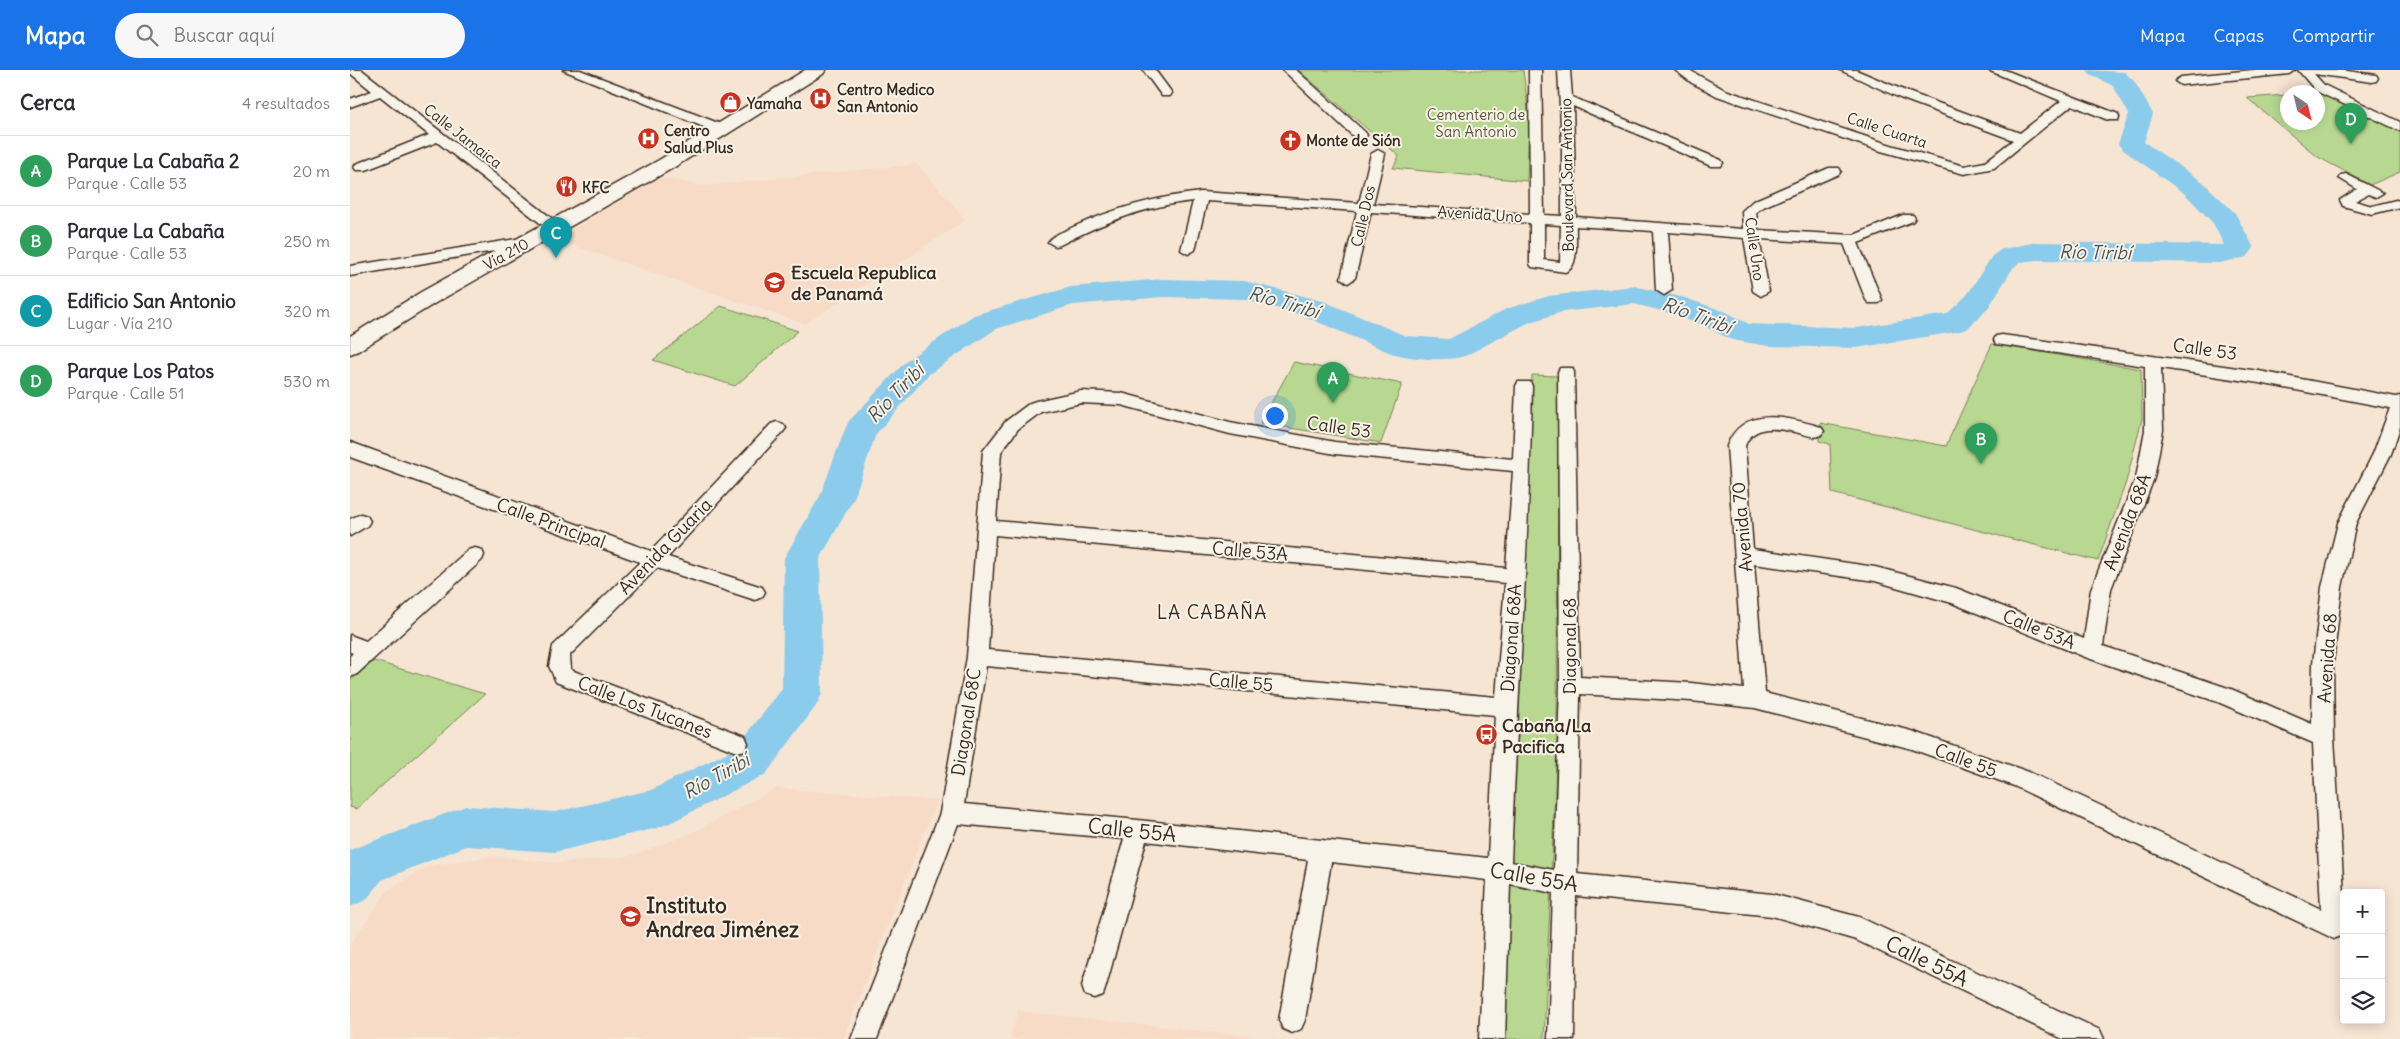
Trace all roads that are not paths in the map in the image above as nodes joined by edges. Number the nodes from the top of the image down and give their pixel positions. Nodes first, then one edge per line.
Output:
1 (354, 70) edge
2 (569, 70) edge
3 (817, 70) edge
4 (1149, 70) edge
5 (1289, 70) edge
6 (1535, 70) edge
7 (1564, 70) edge
8 (1682, 70) edge
9 (1846, 70) edge
10 (1994, 70) edge
11 (2289, 70) edge
12 (2304, 70) edge
13 (2314, 70) edge
14 (2372, 78) dead end
15 (2181, 81) dead end
16 (380, 92) junction
17 (1166, 93) dead end
18 (1567, 99) junction
19 (2070, 100) junction
20 (350, 103) edge
21 (2112, 117) dead end
22 (2400, 127) edge
23 (721, 129) junction
24 (1360, 134) dead end
25 (437, 137) junction
26 (2023, 139) junction
27 (1378, 154) dead end
28 (1716, 163) dead end
29 (361, 167) dead end
30 (1834, 171) dead end
31 (2346, 178) dead end
32 (2368, 190) junction
33 (1201, 196) junction
34 (2398, 205) edge
35 (1365, 206) junction
36 (1536, 217) junction
37 (1908, 218) dead end
38 (1570, 220) junction
39 (554, 227) junction
40 (1660, 227) junction
41 (1751, 234) junction
42 (1850, 240) junction
43 (529, 241) junction
44 (1055, 242) dead end
45 (1188, 250) dead end
46 (350, 271) edge
47 (1348, 278) dead end
48 (1664, 290) dead end
49 (1762, 292) dead end
50 (1874, 300) dead end
51 (2002, 340) dead end
52 (350, 346) edge
53 (2153, 362) junction
54 (1566, 372) dead end
55 (1524, 386) dead end
56 (2400, 403) edge
57 (1036, 407) joint
58 (778, 428) dead end
59 (1815, 431) dead end
60 (350, 448) edge
61 (1522, 466) junction
62 (985, 527) junction
63 (475, 555) dead end
64 (1745, 555) junction
65 (654, 560) junction
66 (1515, 576) junction
67 (755, 592) dead end
68 (350, 643) edge
69 (369, 651) junction
70 (2092, 651) junction
71 (977, 657) junction
72 (559, 666) joint
73 (350, 668) edge
74 (1570, 686) junction
75 (1755, 700) junction
76 (1506, 707) junction
77 (2323, 738) junction
78 (737, 742) dead end
79 (951, 813) junction
80 (1138, 830) junction
81 (1321, 852) junction
82 (1498, 870) junction
83 (1566, 884) junction
84 (2334, 927) joint
85 (1094, 986) dead end
86 (1292, 1020) dead end
87 (864, 1039) edge
88 (1492, 1039) edge
89 (1561, 1039) edge
90 (2091, 1039) edge

1 - 16 street, Calle Jamaica
2 - 23 street
3 - 23 main road, Vía 210
4 - 17 street
5 - 24 street
6 - 36 street, Boulevard San Antonio
7 - 18 street, Boulevard San Antonio
8 - 26 street, Calle Cuarta
9 - 26 street
10 - 19 street
11 - 15 street
12 - 22 street
13 - 14 street
16 - 20 street
16 - 25 street, Calle Jamaica
18 - 28 street
18 - 38 street, Boulevard San Antonio
19 - 21 street
19 - 26 street, Calle Cuarta
23 - 39 main road, Vía 210
25 - 29 street
25 - 39 street, Calle Jamaica
27 - 35 street, Calle Dos
30 - 41 street, Calle Uno
31 - 32 street
32 - 34 street
32 - 34 street
33 - 35 street, Avenida Uno
33 - 44 street, Avenida Uno
33 - 45 street
35 - 36 street, Avenida Uno
35 - 47 street, Calle Dos
36 - 38 street, Avenida Uno
36 - 38 street, Boulevard San Antonio
37 - 42 street, Avenida Uno
38 - 40 street, Avenida Uno
39 - 43 main road, Vía 210
40 - 41 street, Avenida Uno
40 - 48 street
41 - 42 street, Avenida Uno
41 - 49 street, Calle Uno
42 - 50 street
43 - 46 street
43 - 52 main road, Vía 210
51 - 53 street, Calle 53
53 - 56 street, Calle 53
53 - 70 street, Avenida 68A
54 - 74 street, Diagonal 68
55 - 61 street, Diagonal 68A
56 - 77 street, Avenida 68
57 - 61 street, Calle 53
57 - 62 street, Diagonal 68C
58 - 65 street, Avenida Guaria
59 - 64 street, Avenida 70
60 - 65 street, Calle Principal
61 - 66 street, Diagonal 68A
62 - 66 street, Calle 53A
62 - 71 street, Diagonal 68C
63 - 69 street
64 - 70 street, Calle 53A
64 - 75 street, Avenida 70
65 - 67 street, Calle Principal
65 - 72 street, Avenida Guaria
66 - 76 street, Diagonal 68A
68 - 69 street
69 - 73 street
70 - 77 street, Calle 53A
71 - 76 street, Calle 55
71 - 79 street, Diagonal 68C
72 - 78 street, Calle Los Tucanes
74 - 75 street, Calle 55
74 - 83 street, Diagonal 68
75 - 84 street, Calle 55
76 - 82 street, Diagonal 68A
77 - 84 street, Avenida 68
79 - 80 street, Calle 55A
79 - 87 street, Diagonal 68C
80 - 81 street, Calle 55A
80 - 85 street
81 - 82 street, Calle 55A
81 - 86 street
82 - 83 street, Calle 55A
82 - 88 street, Diagonal 68A
83 - 89 street, Diagonal 68
83 - 90 street, Calle 55A

